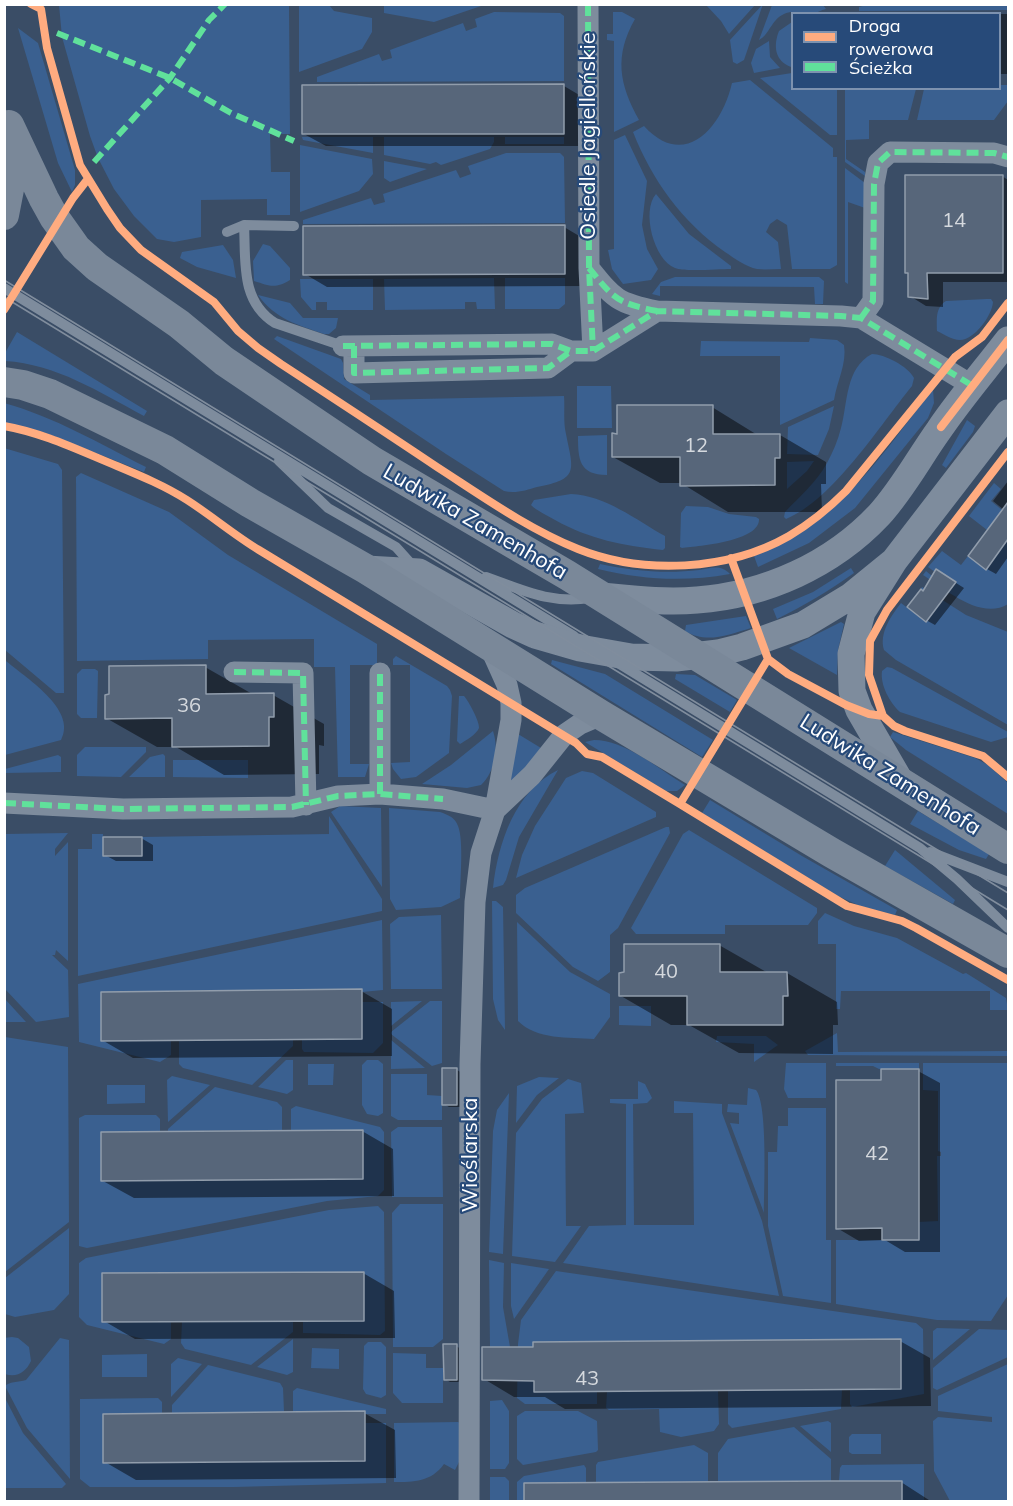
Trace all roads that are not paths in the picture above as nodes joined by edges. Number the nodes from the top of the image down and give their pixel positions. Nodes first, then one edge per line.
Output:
1 (588, 4) edge
2 (6, 111) edge
3 (1008, 156) edge
4 (4, 215) edge
5 (244, 225) junction
6 (294, 226) dead end
7 (227, 232) dead end
8 (589, 268) junction
9 (4, 288) edge
10 (657, 311) junction
11 (861, 318) junction
12 (1008, 340) edge
13 (349, 346) joint
14 (593, 351) junction
15 (4, 381) edge
16 (973, 386) junction
17 (1008, 413) edge
18 (261, 445) junction
19 (894, 561) junction
20 (366, 568) junction
21 (465, 570) junction
22 (419, 572) junction
23 (602, 596) junction
24 (489, 645) junction
25 (599, 651) junction
26 (698, 656) junction
27 (234, 672) dead end
28 (380, 674) dead end
29 (601, 715) junction
30 (899, 780) junction
31 (380, 794) junction
32 (4, 803) edge
33 (306, 805) junction
34 (495, 810) junction
35 (920, 848) junction
36 (1008, 849) edge
37 (1008, 882) edge
38 (1008, 928) edge
39 (1008, 953) edge
40 (469, 1502) edge

1 - 8 street, Osiedle Jagiellońskie
2 - 4 main road
2 - 23 main road, Ludwika Zamenhofa
3 - 11 street
5 - 6 lane
5 - 7 lane
5 - 13 lane
8 - 10 street, Osiedle Jagiellońskie
8 - 14 street, Osiedle Jagiellońskie
9 - 18 lane
10 - 11 street, Osiedle Jagiellońskie
10 - 14 street
11 - 16 street, Osiedle Jagiellońskie
12 - 16 street
13 - 14 street
15 - 20 main road
16 - 17 street
16 - 23 street
17 - 19 street
18 - 21 lane
18 - 22 lane
19 - 26 street
19 - 30 street
20 - 22 street
20 - 24 main road
21 - 23 lane
21 - 25 lane
22 - 25 street
23 - 26 main road, Ludwika Zamenhofa
24 - 29 main road
24 - 34 street, Wioślarska
25 - 26 street
25 - 35 lane
26 - 30 main road, Ludwika Zamenhofa
27 - 33 street
28 - 31 street
29 - 34 street, Wioślarska
29 - 39 main road
30 - 36 main road, Ludwika Zamenhofa
31 - 33 street
31 - 34 street
32 - 33 street
34 - 40 street, Wioślarska
35 - 37 lane
35 - 38 lane

